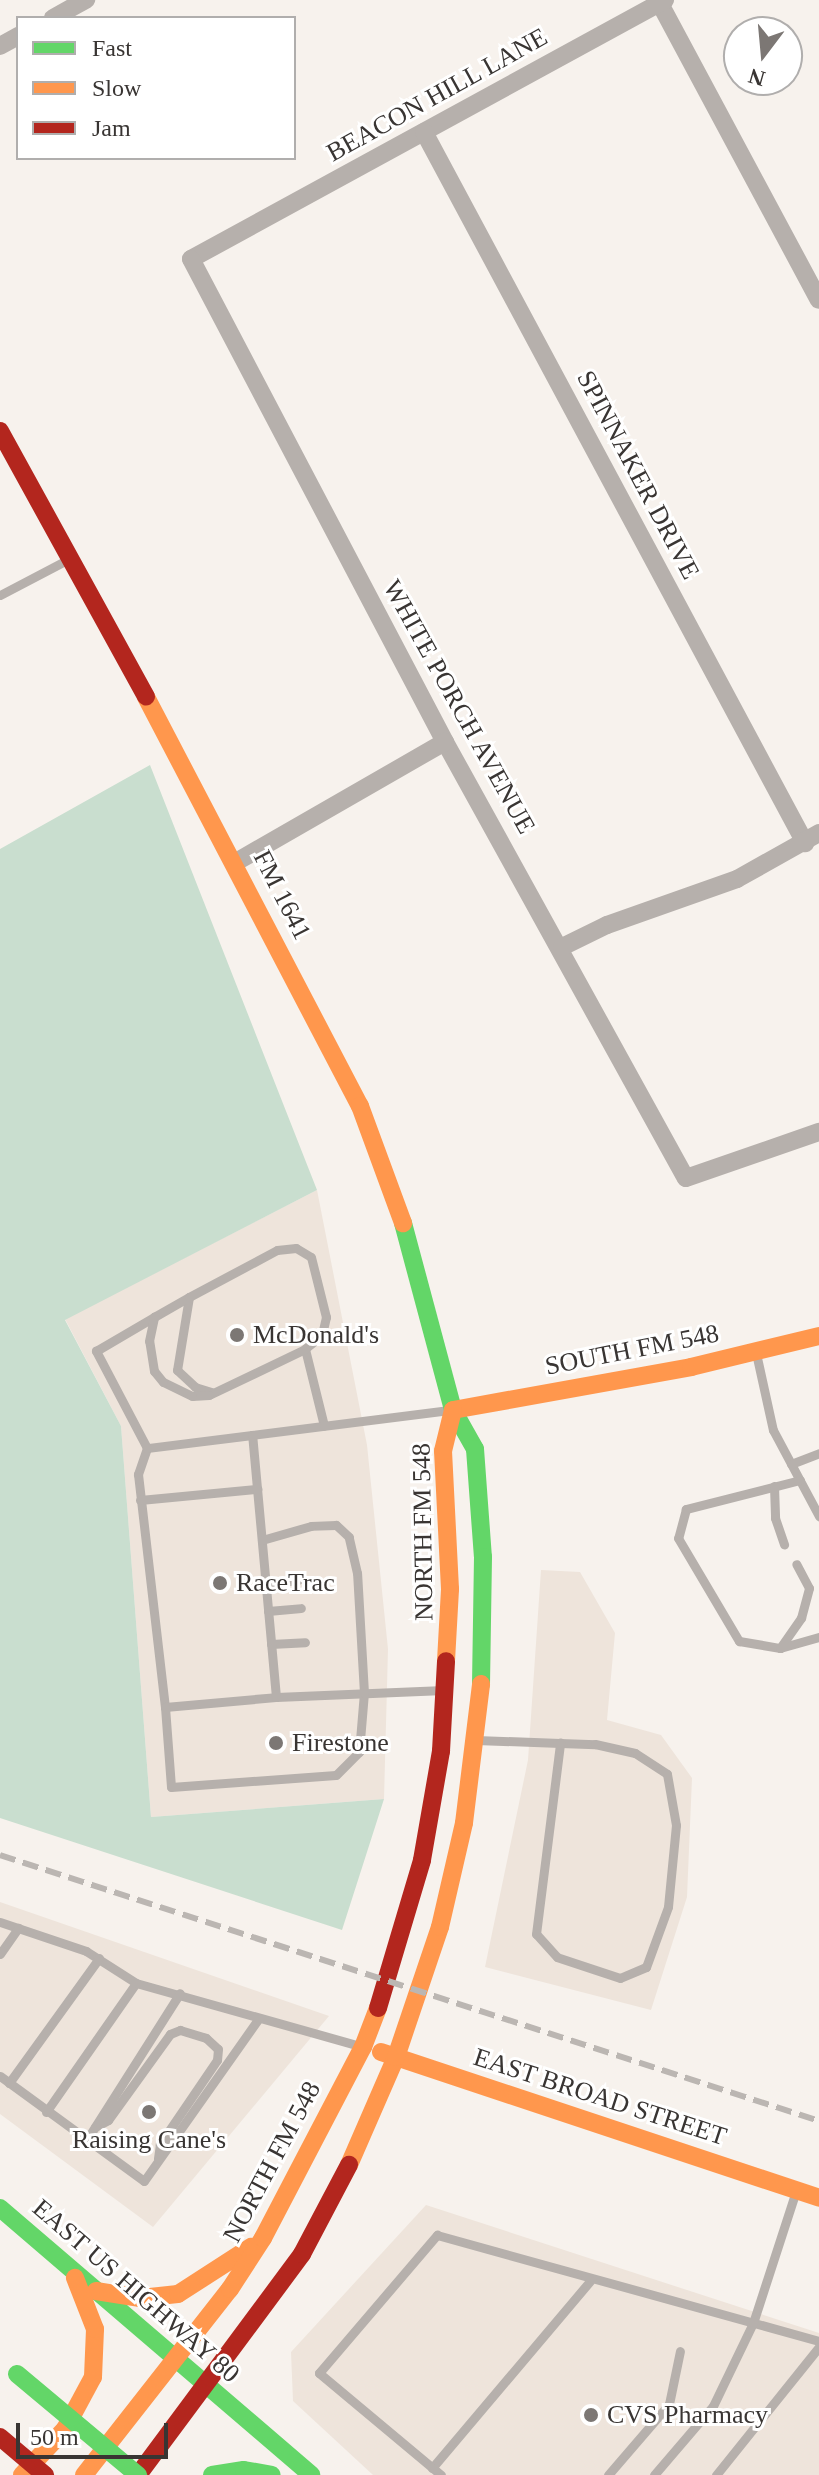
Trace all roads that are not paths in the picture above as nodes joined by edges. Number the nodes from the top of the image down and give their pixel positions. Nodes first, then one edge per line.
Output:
1 (86, 0) edge
2 (661, 1) edge
3 (57, 16) edge
4 (424, 132) junction
5 (191, 259) joint
6 (819, 300) edge
7 (0, 431) edge
8 (70, 559) junction
9 (0, 595) edge
10 (445, 742) junction
11 (812, 838) edge
12 (236, 862) junction
13 (562, 947) junction
14 (819, 1132) edge
15 (189, 1297) junction
16 (154, 1317) junction
17 (819, 1336) edge
18 (305, 1349) junction
19 (756, 1353) junction
20 (214, 1392) junction
21 (453, 1410) junction
22 (324, 1426) junction
23 (252, 1435) junction
24 (147, 1448) junction
25 (819, 1453) edge
26 (791, 1464) junction
27 (800, 1480) junction
28 (774, 1486) junction
29 (257, 1489) junction
30 (140, 1500) junction
31 (819, 1516) edge
32 (262, 1540) junction
33 (784, 1544) dead end
34 (796, 1564) dead end
35 (298, 1580) dead end
36 (266, 1583) junction
37 (301, 1608) dead end
38 (268, 1611) junction
39 (819, 1637) edge
40 (305, 1642) dead end
41 (271, 1644) junction
42 (780, 1648) junction
43 (447, 1690) junction
44 (364, 1693) junction
45 (276, 1697) junction
46 (165, 1707) junction
47 (476, 1740) junction
48 (560, 1743) junction
49 (0, 1922) edge
50 (18, 1928) junction
51 (0, 1954) edge
52 (99, 1958) junction
53 (136, 1983) junction
54 (180, 1993) junction
55 (259, 2018) junction
56 (363, 2047) junction
57 (396, 2057) junction
58 (0, 2076) edge
59 (9, 2083) junction
60 (46, 2112) junction
61 (95, 2127) junction
62 (86, 2141) junction
63 (157, 2163) junction
64 (796, 2191) junction
65 (819, 2198) edge
66 (0, 2208) edge
67 (263, 2238) junction
68 (72, 2271) junction
69 (590, 2281) junction
70 (96, 2291) junction
71 (753, 2323) junction
72 (819, 2341) edge
73 (819, 2347) edge
74 (680, 2351) dead end
75 (174, 2359) junction
76 (17, 2374) dead end
77 (208, 2386) junction
78 (0, 2437) edge
79 (432, 2468) junction
80 (22, 2475) edge
81 (45, 2475) edge
82 (84, 2475) edge
83 (138, 2475) edge
84 (212, 2475) edge
85 (272, 2475) edge
86 (311, 2475) edge
87 (441, 2475) edge
88 (608, 2475) edge
89 (654, 2475) edge
90 (716, 2475) edge

1 - 3 street
2 - 4 street, BEACON HILL LANE
2 - 6 street
4 - 5 street, BEACON HILL LANE
4 - 11 street, SPINNAKER DRIVE
5 - 10 street, WHITE PORCH AVENUE
7 - 8 main road, FM 1641 / FM 1641
8 - 9 lane
8 - 12 main road, FM 1641 / FM 1641
10 - 12 street
10 - 13 street, WHITE PORCH AVENUE
11 - 13 street
12 - 21 main road, FM 1641 / FM 1641
13 - 14 street, WHITE PORCH AVENUE
15 - 16 lane
15 - 18 lane
15 - 20 lane
16 - 20 lane
16 - 24 lane
17 - 19 main road, SOUTH FM 548
18 - 20 lane
18 - 22 lane
19 - 21 main road, SOUTH FM 548
19 - 26 lane
21 - 22 lane
21 - 43 main road, NORTH FM 548
21 - 47 main road, NORTH FM 548
22 - 23 lane
23 - 24 lane
23 - 29 lane
24 - 30 lane
25 - 26 lane
26 - 27 lane
27 - 28 lane
27 - 31 lane
28 - 33 lane
28 - 42 lane
29 - 30 lane
29 - 32 lane
30 - 46 lane
32 - 36 lane
32 - 44 lane
34 - 42 lane
35 - 36 lane
36 - 38 lane
37 - 38 lane
38 - 41 lane
39 - 42 lane
40 - 41 lane
41 - 45 lane
43 - 44 lane
43 - 56 main road, NORTH FM 548
44 - 45 lane
44 - 46 lane
45 - 46 lane
47 - 48 lane
47 - 57 main road, NORTH FM 548
48 - 48 lane
49 - 50 lane
50 - 51 lane
50 - 52 lane
52 - 53 lane
52 - 59 lane
53 - 54 lane
53 - 60 lane
54 - 55 lane
54 - 61 lane
55 - 56 lane
55 - 63 lane
56 - 57 main road, EAST BROAD STREET
56 - 67 main road, NORTH FM 548
57 - 64 main road, EAST BROAD STREET
57 - 77 main road, NORTH FM 548
58 - 59 lane
59 - 60 lane
60 - 62 lane
61 - 62 lane
61 - 63 lane
62 - 63 lane
64 - 65 main road, EAST BROAD STREET
64 - 71 lane
66 - 68 main road, EAST US HIGHWAY 80
67 - 70 main road
67 - 75 main road, NORTH FM 548
68 - 70 main road, EAST US HIGHWAY 80
68 - 80 main road
69 - 71 lane
69 - 79 lane
69 - 79 lane
70 - 75 main road, EAST US HIGHWAY 80
71 - 72 lane
71 - 89 lane
73 - 90 lane
74 - 88 lane
75 - 77 main road, EAST US HIGHWAY 80
75 - 82 main road, NORTH FM 548
76 - 83 main road, bridge
77 - 83 main road, NORTH FM 548
77 - 86 main road, EAST US HIGHWAY 80
78 - 81 main road, bridge
79 - 87 lane
84 - 85 main road

